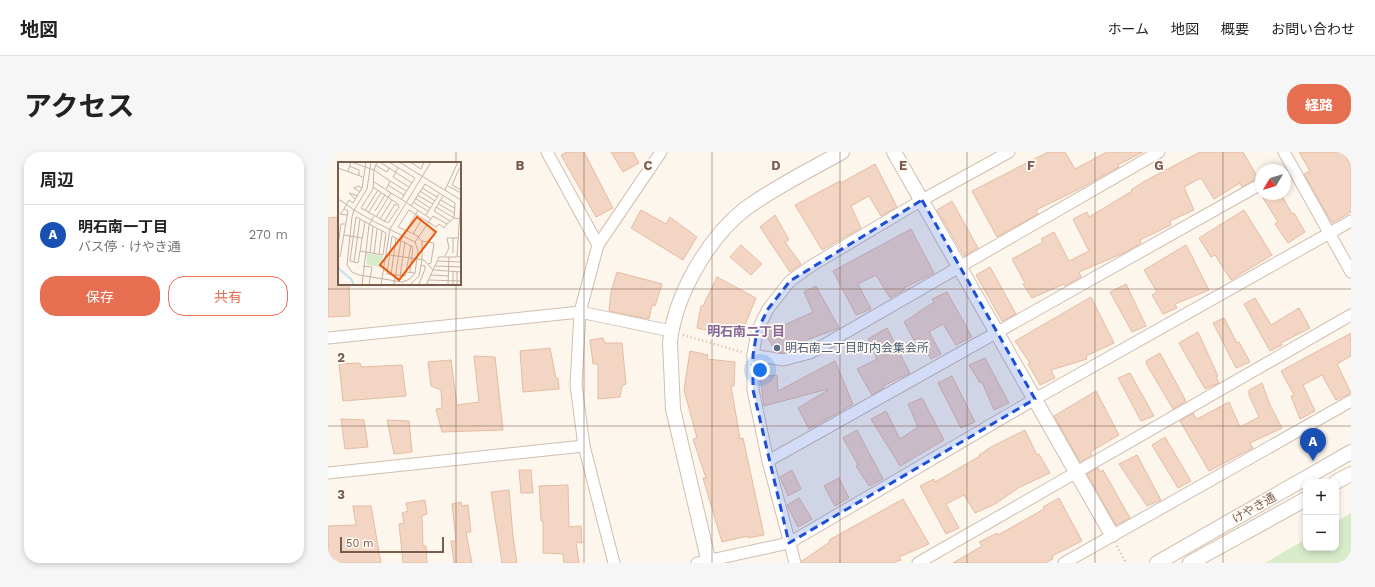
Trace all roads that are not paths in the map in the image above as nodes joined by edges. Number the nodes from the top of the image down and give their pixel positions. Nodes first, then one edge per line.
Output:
1 (547, 152) edge
2 (661, 152) edge
3 (842, 152) edge
4 (894, 152) edge
5 (1009, 152) edge
6 (1159, 152) edge
7 (1284, 152) edge
8 (1287, 164) edge
9 (1291, 173) edge
10 (1255, 187) edge
11 (922, 200) junction
12 (1351, 220) edge
13 (1329, 233) junction
14 (598, 245) junction
15 (960, 267) junction
16 (1351, 272) edge
17 (580, 312) junction
18 (1351, 315) edge
19 (671, 331) junction
20 (997, 332) junction
21 (328, 338) edge
22 (753, 355) junction
23 (1035, 399) junction
24 (1351, 401) edge
25 (584, 446) junction
26 (1351, 452) edge
27 (768, 461) junction
28 (1076, 472) junction
29 (328, 473) edge
30 (1351, 474) edge
31 (1339, 480) edge
32 (1303, 501) edge
33 (1112, 536) junction
34 (789, 542) junction
35 (705, 562) edge
36 (614, 563) edge
37 (795, 563) edge
38 (918, 563) edge
39 (1064, 563) edge
40 (1157, 563) edge
41 (1190, 563) edge

1 - 14 street
2 - 14 street
3 - 19 street
4 - 11 street
5 - 11 street
6 - 15 street
7 - 8 street
9 - 13 street
10 - 20 street
11 - 15 street
11 - 22 street
12 - 13 street
13 - 16 street
13 - 23 street
14 - 17 street
15 - 20 street
15 - 22 street
17 - 19 street
17 - 21 street
17 - 25 street
18 - 28 street
19 - 35 street
20 - 23 street
20 - 27 street
22 - 27 street
23 - 28 street
23 - 34 street
24 - 33 street
25 - 29 street
25 - 36 street
26 - 40 street, けやき通
27 - 34 street
28 - 33 street
28 - 38 street
30 - 31 street
32 - 41 street
33 - 39 street
34 - 35 street
34 - 37 street

